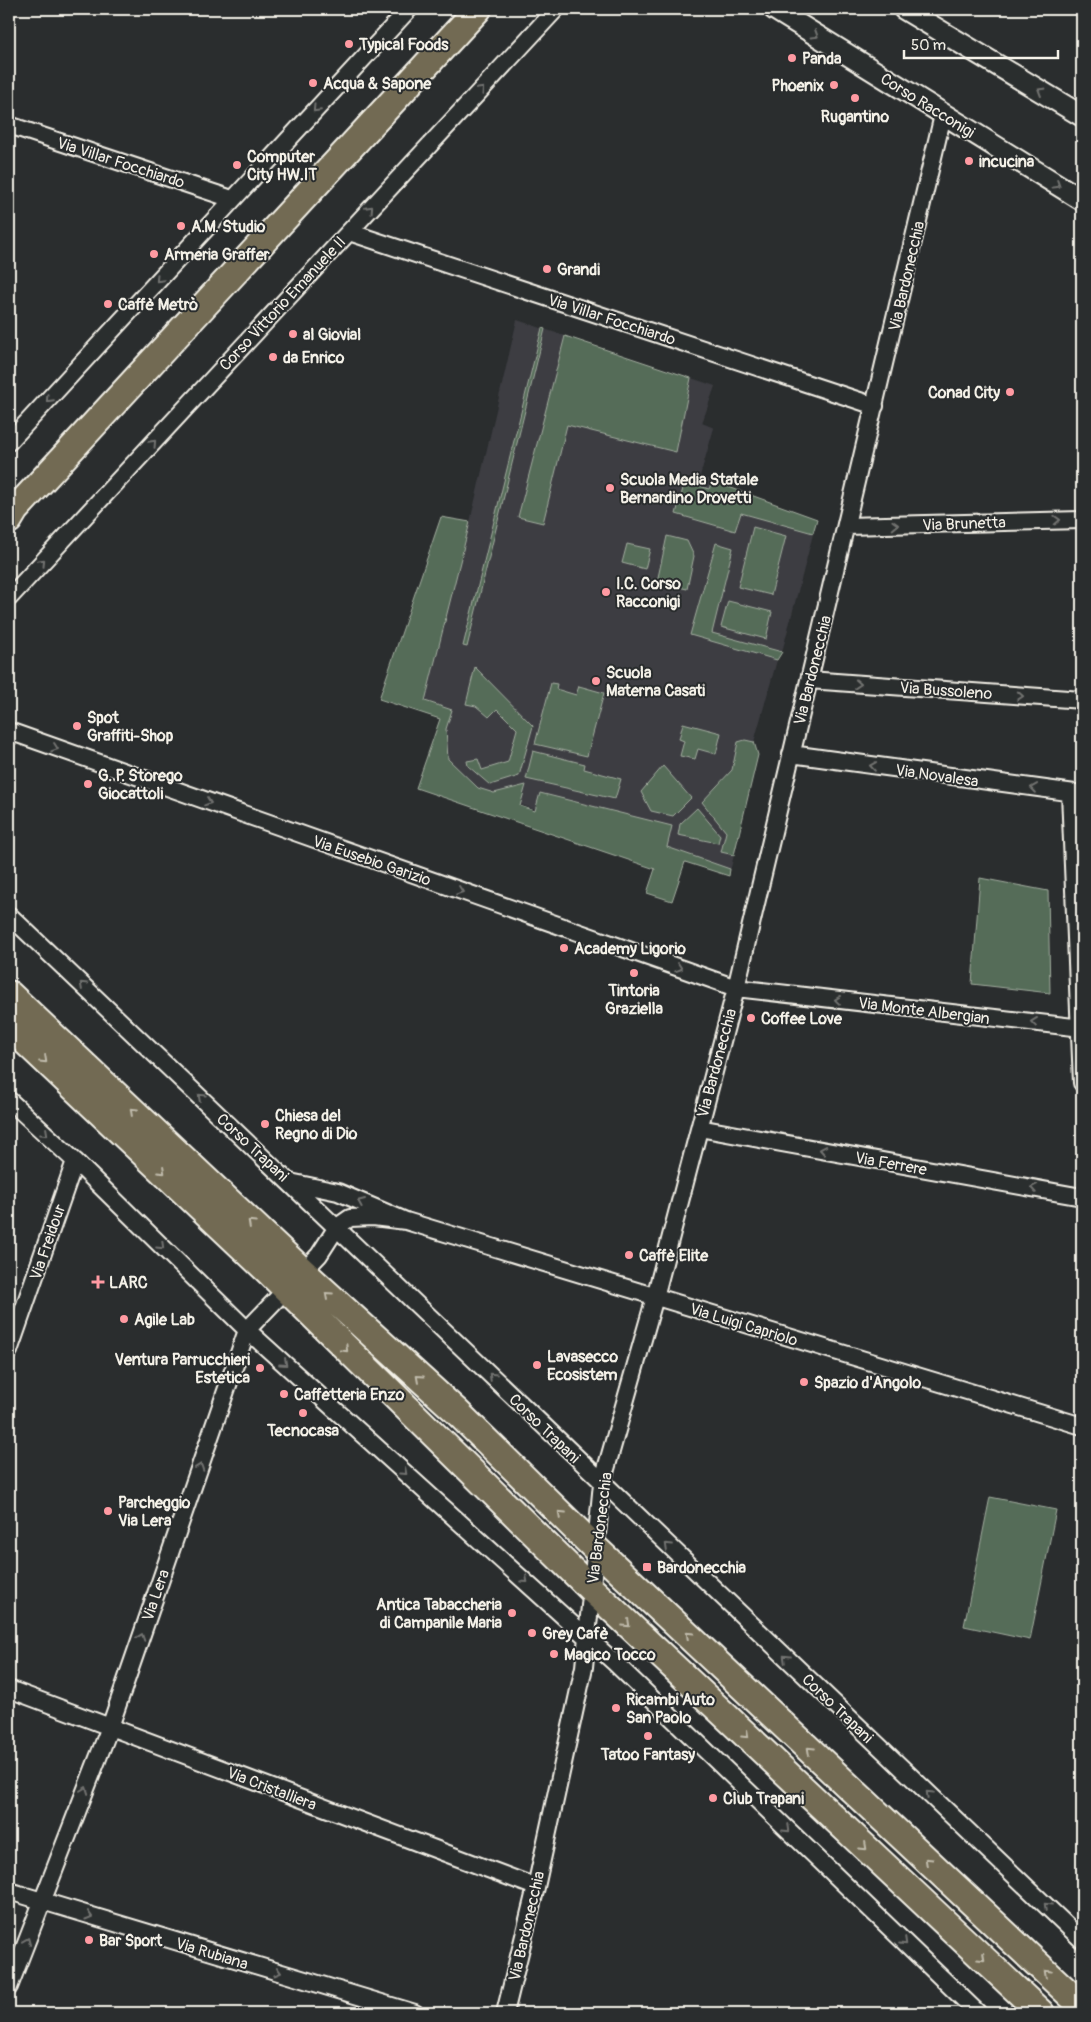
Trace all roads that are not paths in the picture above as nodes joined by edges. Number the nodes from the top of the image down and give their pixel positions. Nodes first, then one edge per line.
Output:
1 (409, 9) edge
2 (478, 9) edge
3 (556, 9) edge
4 (774, 9) edge
5 (904, 9) edge
6 (943, 115) junction
7 (1082, 116) edge
8 (9, 125) edge
9 (232, 200) junction
10 (1082, 200) edge
11 (349, 232) junction
12 (875, 406) junction
13 (9, 442) edge
14 (11, 515) edge
15 (1082, 520) edge
16 (846, 526) junction
17 (9, 598) edge
18 (809, 680) junction
19 (1082, 700) edge
20 (9, 732) edge
21 (791, 754) junction
22 (1076, 794) edge
23 (9, 915) edge
24 (736, 988) junction
25 (9, 994) edge
26 (9, 1026) edge
27 (1081, 1028) edge
28 (1082, 1084) edge
29 (9, 1100) edge
30 (699, 1128) junction
31 (75, 1161) junction
32 (290, 1182) junction
33 (1082, 1197) edge
34 (406, 1221) junction
35 (337, 1228) junction
36 (295, 1281) junction
37 (655, 1297) junction
38 (247, 1330) junction
39 (9, 1351) edge
40 (1082, 1426) edge
41 (602, 1483) junction
42 (596, 1548) junction
43 (592, 1590) junction
44 (588, 1638) junction
45 (9, 1689) edge
46 (110, 1726) junction
47 (536, 1887) junction
48 (9, 1892) edge
49 (43, 1902) junction
50 (1082, 1940) edge
51 (9, 1987) edge
52 (1082, 2006) edge
53 (415, 2013) edge
54 (505, 2013) edge
55 (978, 2013) edge
56 (1041, 2013) edge

1 -> 9 street
2 - 14 main road
11 -> 3 street, Corso Vittorio Emanuele II
4 -> 6 street, Corso Racconigi
7 -> 5 street
6 -> 10 street, Corso Racconigi
6 - 12 street, Via Bardonecchia
8 - 9 street, Via Villar Focchiardo
9 -> 13 street
11 - 12 street, Via Villar Focchiardo
17 -> 11 street, Corso Vittorio Emanuele II
12 - 16 street, Via Bardonecchia
16 -> 15 street, Via Brunetta
16 - 18 street, Via Bardonecchia
18 -> 19 street, Via Bussoleno
18 - 21 street, Via Bardonecchia
20 -> 24 street, Via Eusebio Garizio
22 -> 21 street, Via Novalesa
21 - 24 street, Via Bardonecchia
22 - 27 street
32 -> 23 street, Corso Trapani
27 -> 24 street, Via Monte Albergian
24 - 30 street, Via Bardonecchia
36 -> 25 main road
26 -> 36 main road
27 - 28 street
29 -> 31 street
33 -> 30 street, Via Ferrere
30 - 37 street, Via Bardonecchia
31 -> 38 street
31 - 39 street, Via Freidour
34 -> 32 street, Via Luigi Capriolo
32 - 35 street, Corso Trapani
34 - 35 street, Via Luigi Capriolo
34 - 37 street, Via Luigi Capriolo
35 - 36 street, Via Lera
41 -> 35 street, Corso Trapani
36 - 38 street, Via Lera
42 -> 36 main road
36 -> 43 main road
37 - 40 street, Via Luigi Capriolo
37 - 41 street, Via Bardonecchia
38 -> 44 street
46 -> 38 street, Via Lera
41 - 42 street, Via Bardonecchia
50 -> 41 street, Corso Trapani
42 - 43 street, Via Bardonecchia
52 -> 42 main road
43 - 44 street, Via Bardonecchia
43 -> 56 main road
44 - 47 street, Via Bardonecchia
44 -> 55 street
45 - 46 street, Via Cristalliera
46 - 47 street, Via Cristalliera
49 -> 46 street, Via Lera
47 - 54 street, Via Bardonecchia
48 - 49 street, Via Rubiana
51 -> 49 street, Via Lera
49 -> 53 street, Via Rubiana

